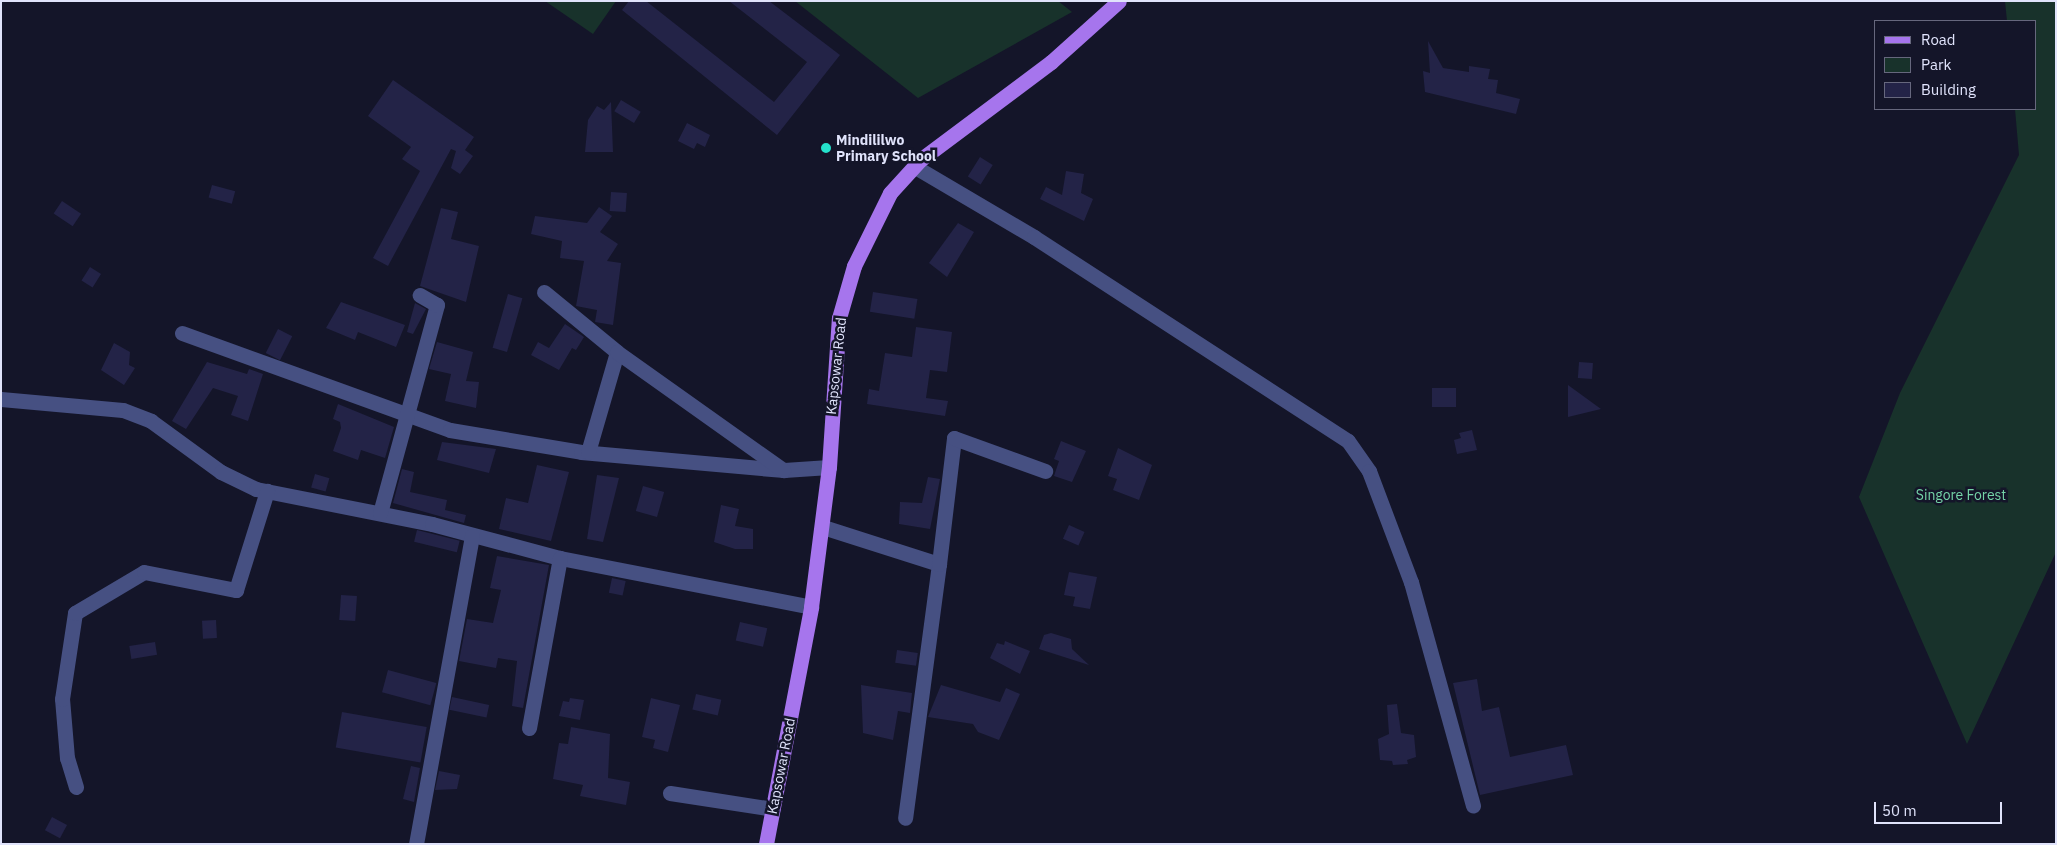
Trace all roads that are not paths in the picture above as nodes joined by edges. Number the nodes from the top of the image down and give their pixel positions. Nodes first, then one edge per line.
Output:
1 (1119, 1) edge
2 (917, 168) junction
3 (544, 292) dead end
4 (420, 295) dead end
5 (182, 333) dead end
6 (617, 352) junction
7 (1, 400) edge
8 (406, 416) junction
9 (588, 452) junction
10 (829, 467) junction
11 (784, 470) junction
12 (1045, 471) dead end
13 (267, 491) junction
14 (380, 513) junction
15 (823, 527) junction
16 (472, 536) junction
17 (560, 558) junction
18 (939, 564) junction
19 (811, 607) junction
20 (529, 728) dead end
21 (76, 787) dead end
22 (670, 793) dead end
23 (1473, 806) dead end
24 (773, 809) junction
25 (905, 818) dead end
26 (416, 844) edge
27 (766, 844) edge

1 - 2 main road, Kapsowar Road
2 - 10 main road, Kapsowar Road
2 - 23 street
3 - 6 street
4 - 8 street
5 - 8 street
6 - 9 street
6 - 11 street
7 - 13 street
8 - 9 street
8 - 14 street
9 - 11 street
10 - 11 street
10 - 15 main road, Kapsowar Road
12 - 18 street
13 - 14 street
13 - 21 street
14 - 16 street
15 - 18 street
15 - 19 main road, Kapsowar Road
16 - 17 street
16 - 26 street
17 - 19 street
17 - 20 street
18 - 25 street
19 - 24 main road, Kapsowar Road
22 - 24 street
24 - 27 main road, Kapsowar Road

